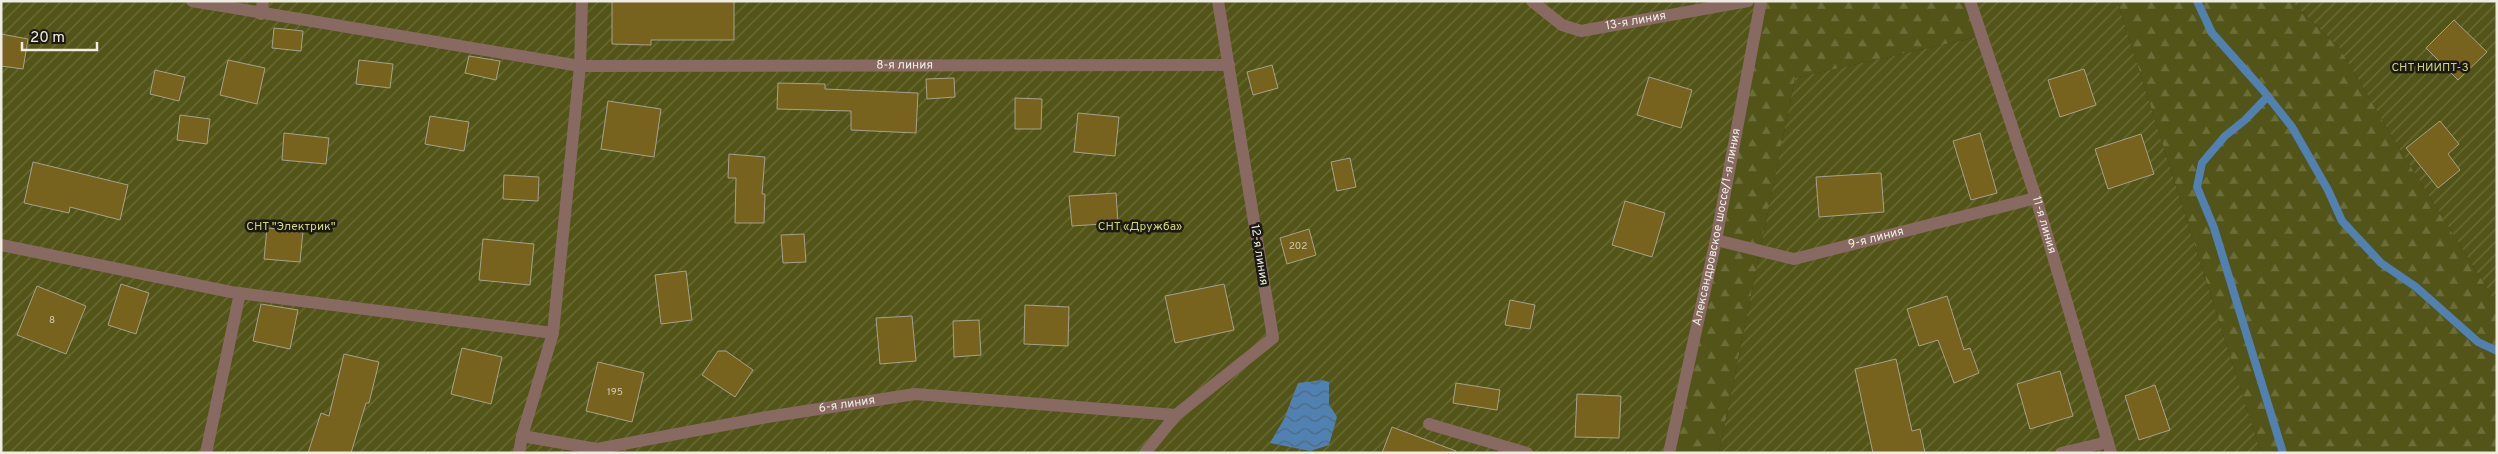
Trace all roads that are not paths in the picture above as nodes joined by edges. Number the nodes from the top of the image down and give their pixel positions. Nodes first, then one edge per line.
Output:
1 (192, 1) edge
2 (263, 1) edge
3 (582, 1) edge
4 (1218, 1) edge
5 (1532, 1) edge
6 (1748, 1) edge
7 (1761, 1) edge
8 (1970, 1) edge
9 (262, 14) junction
10 (1229, 64) junction
11 (580, 66) junction
12 (2036, 198) junction
13 (1716, 240) junction
14 (1, 244) edge
15 (240, 293) junction
16 (553, 333) junction
17 (1176, 415) junction
18 (1429, 424) dead end
19 (522, 436) junction
20 (2110, 447) edge
21 (206, 453) edge
22 (519, 453) edge
23 (1145, 453) edge
24 (1527, 453) edge
25 (1669, 453) edge
26 (2061, 453) edge

1 - 9 street, 8-я линия
2 - 9 street
3 - 11 street
4 - 10 street, 12-я линия
5 - 6 street, 13-я линия
7 - 13 street, Александровское шоссе/1-я линия
8 - 12 street, 11-я линия
9 - 11 street, 8-я линия
10 - 11 street, 8-я линия
10 - 17 street, 12-я линия
11 - 16 street
12 - 13 street, 9-я линия
12 - 20 street, 11-я линия
13 - 25 street, Александровское шоссе/1-я линия
14 - 15 street
15 - 16 street
15 - 21 street
16 - 19 street
17 - 19 street, 6-я линия
17 - 23 street, 12-я линия
18 - 24 street
19 - 22 street
20 - 26 street

